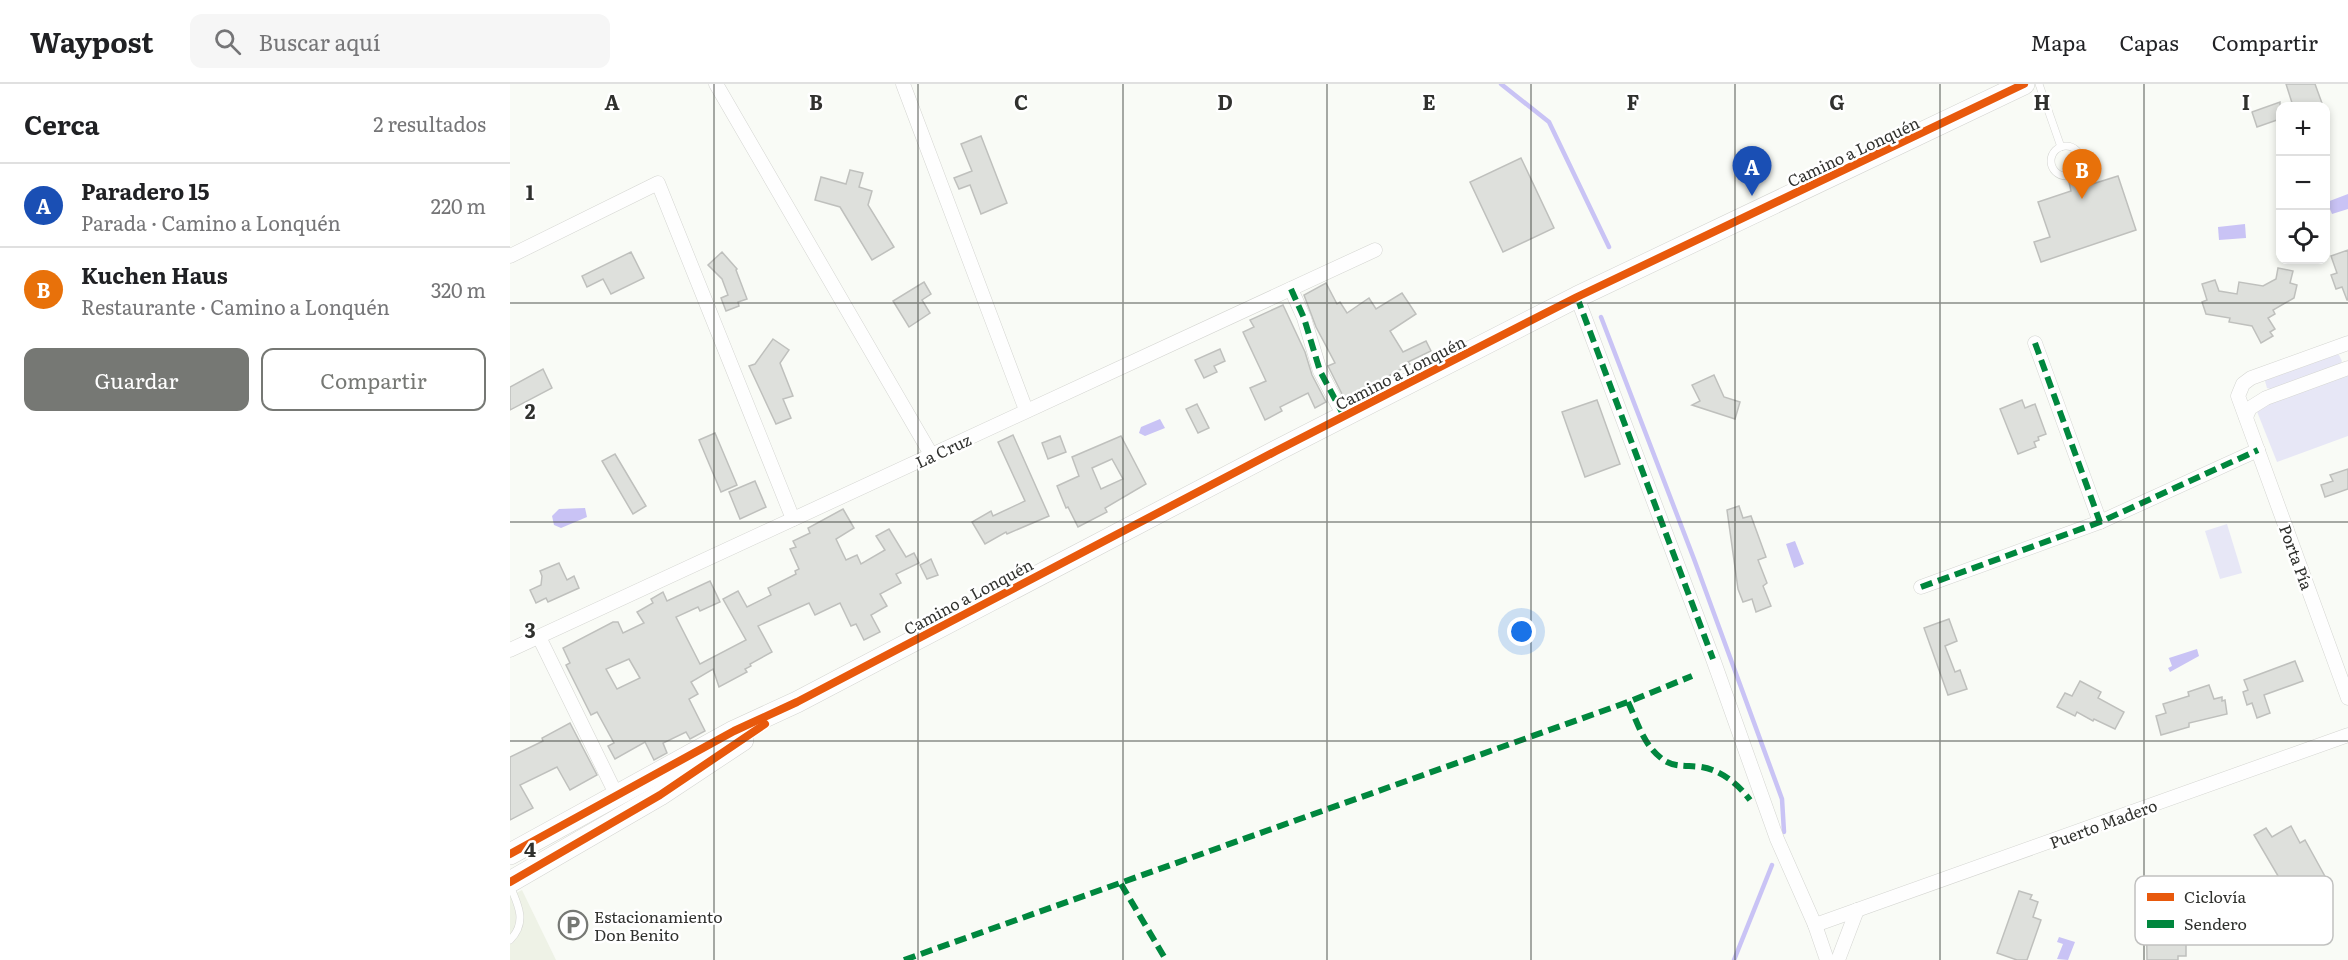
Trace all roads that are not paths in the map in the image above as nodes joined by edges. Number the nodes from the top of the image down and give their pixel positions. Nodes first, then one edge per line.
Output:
1 (716, 84) edge
2 (903, 84) edge
3 (2025, 85) edge
4 (2061, 147) junction
5 (1375, 250) dead end
6 (510, 256) edge
7 (1291, 289) junction
8 (1577, 297) junction
9 (2035, 343) dead end
10 (2348, 343) edge
11 (2348, 368) edge
12 (1026, 410) junction
13 (1344, 416) junction
14 (2246, 417) junction
15 (2258, 450) junction
16 (932, 456) junction
17 (793, 519) junction
18 (2100, 522) junction
19 (1921, 587) dead end
20 (539, 637) junction
21 (510, 650) edge
22 (2348, 698) edge
23 (797, 702) junction
24 (2348, 735) edge
25 (617, 796) junction
26 (510, 854) edge
27 (510, 882) edge
28 (510, 886) edge
29 (1857, 910) junction
30 (1815, 925) junction
31 (510, 940) edge
32 (1827, 960) edge
33 (1838, 960) edge

1 - 16 street
2 - 12 street
3 - 4 lane
3 - 8 main road, Camino a Lonquén
4 - 4 lane
5 - 7 street, La Cruz
6 - 17 street
7 - 12 street, La Cruz
7 - 13 street
8 - 13 main road, Camino a Lonquén
8 - 30 street
9 - 18 street
10 - 14 street, Porta Pía
11 - 14 street
12 - 16 street, La Cruz
13 - 23 main road, Camino a Lonquén
14 - 15 street, Porta Pía
15 - 18 street
15 - 22 street, Porta Pía
16 - 17 street, La Cruz
17 - 20 street, La Cruz
18 - 19 street
20 - 21 street, La Cruz
20 - 25 street
23 - 25 main road, Camino a Lonquén
23 - 27 main road, Camino a Lonquén
24 - 29 street, Puerto Madero
25 - 26 main road, Camino a Lonquén
28 - 31 lane
29 - 30 street, Puerto Madero
29 - 33 street
30 - 32 street

